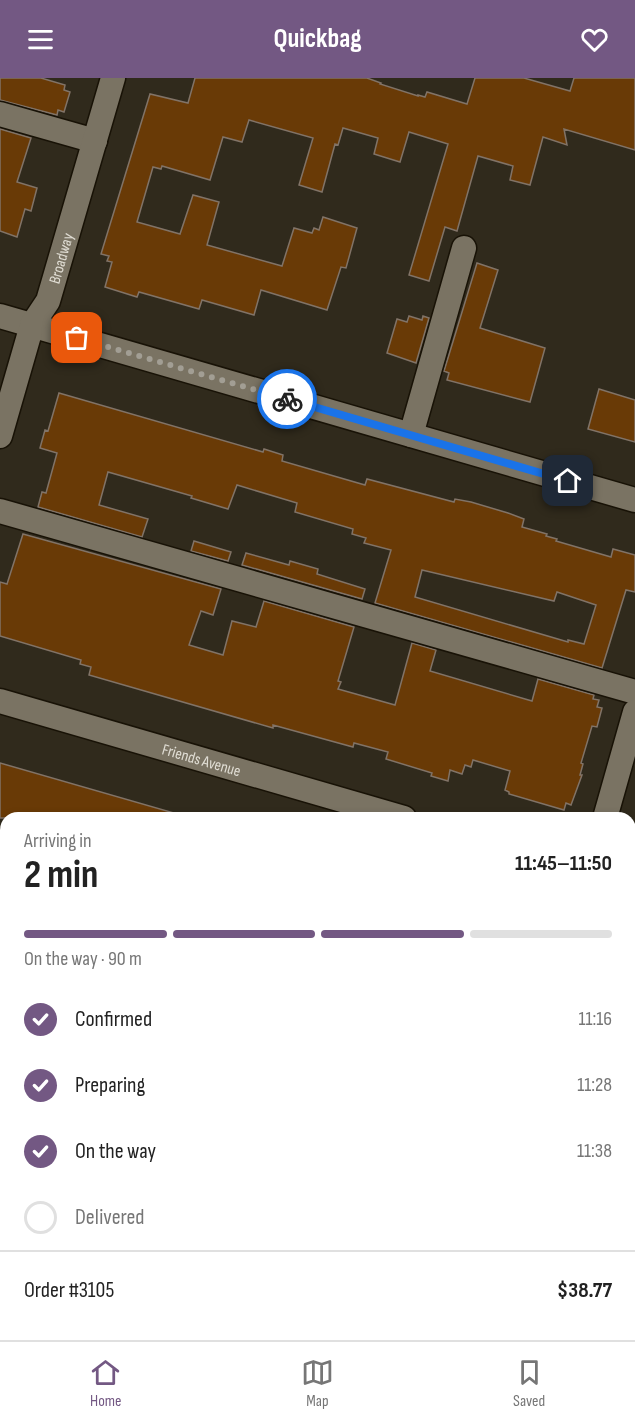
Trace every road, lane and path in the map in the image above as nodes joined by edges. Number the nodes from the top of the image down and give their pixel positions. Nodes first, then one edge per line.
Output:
1 (113, 78) edge
2 (0, 114) edge
3 (95, 141) junction
4 (464, 248) dead end
5 (0, 316) edge
6 (32, 325) junction
7 (411, 435) junction
8 (0, 436) edge
9 (635, 500) edge
10 (0, 511) edge
11 (635, 692) edge
12 (0, 701) edge
13 (635, 712) edge
14 (383, 812) edge
15 (607, 812) edge

1 - 3 street, Broadway
2 - 3 street
3 - 6 street, Broadway
4 - 7 street
5 - 6 street
6 - 7 street
6 - 8 street, Broadway
7 - 9 street
10 - 11 street
12 - 14 street, Friends Avenue
13 - 15 street

